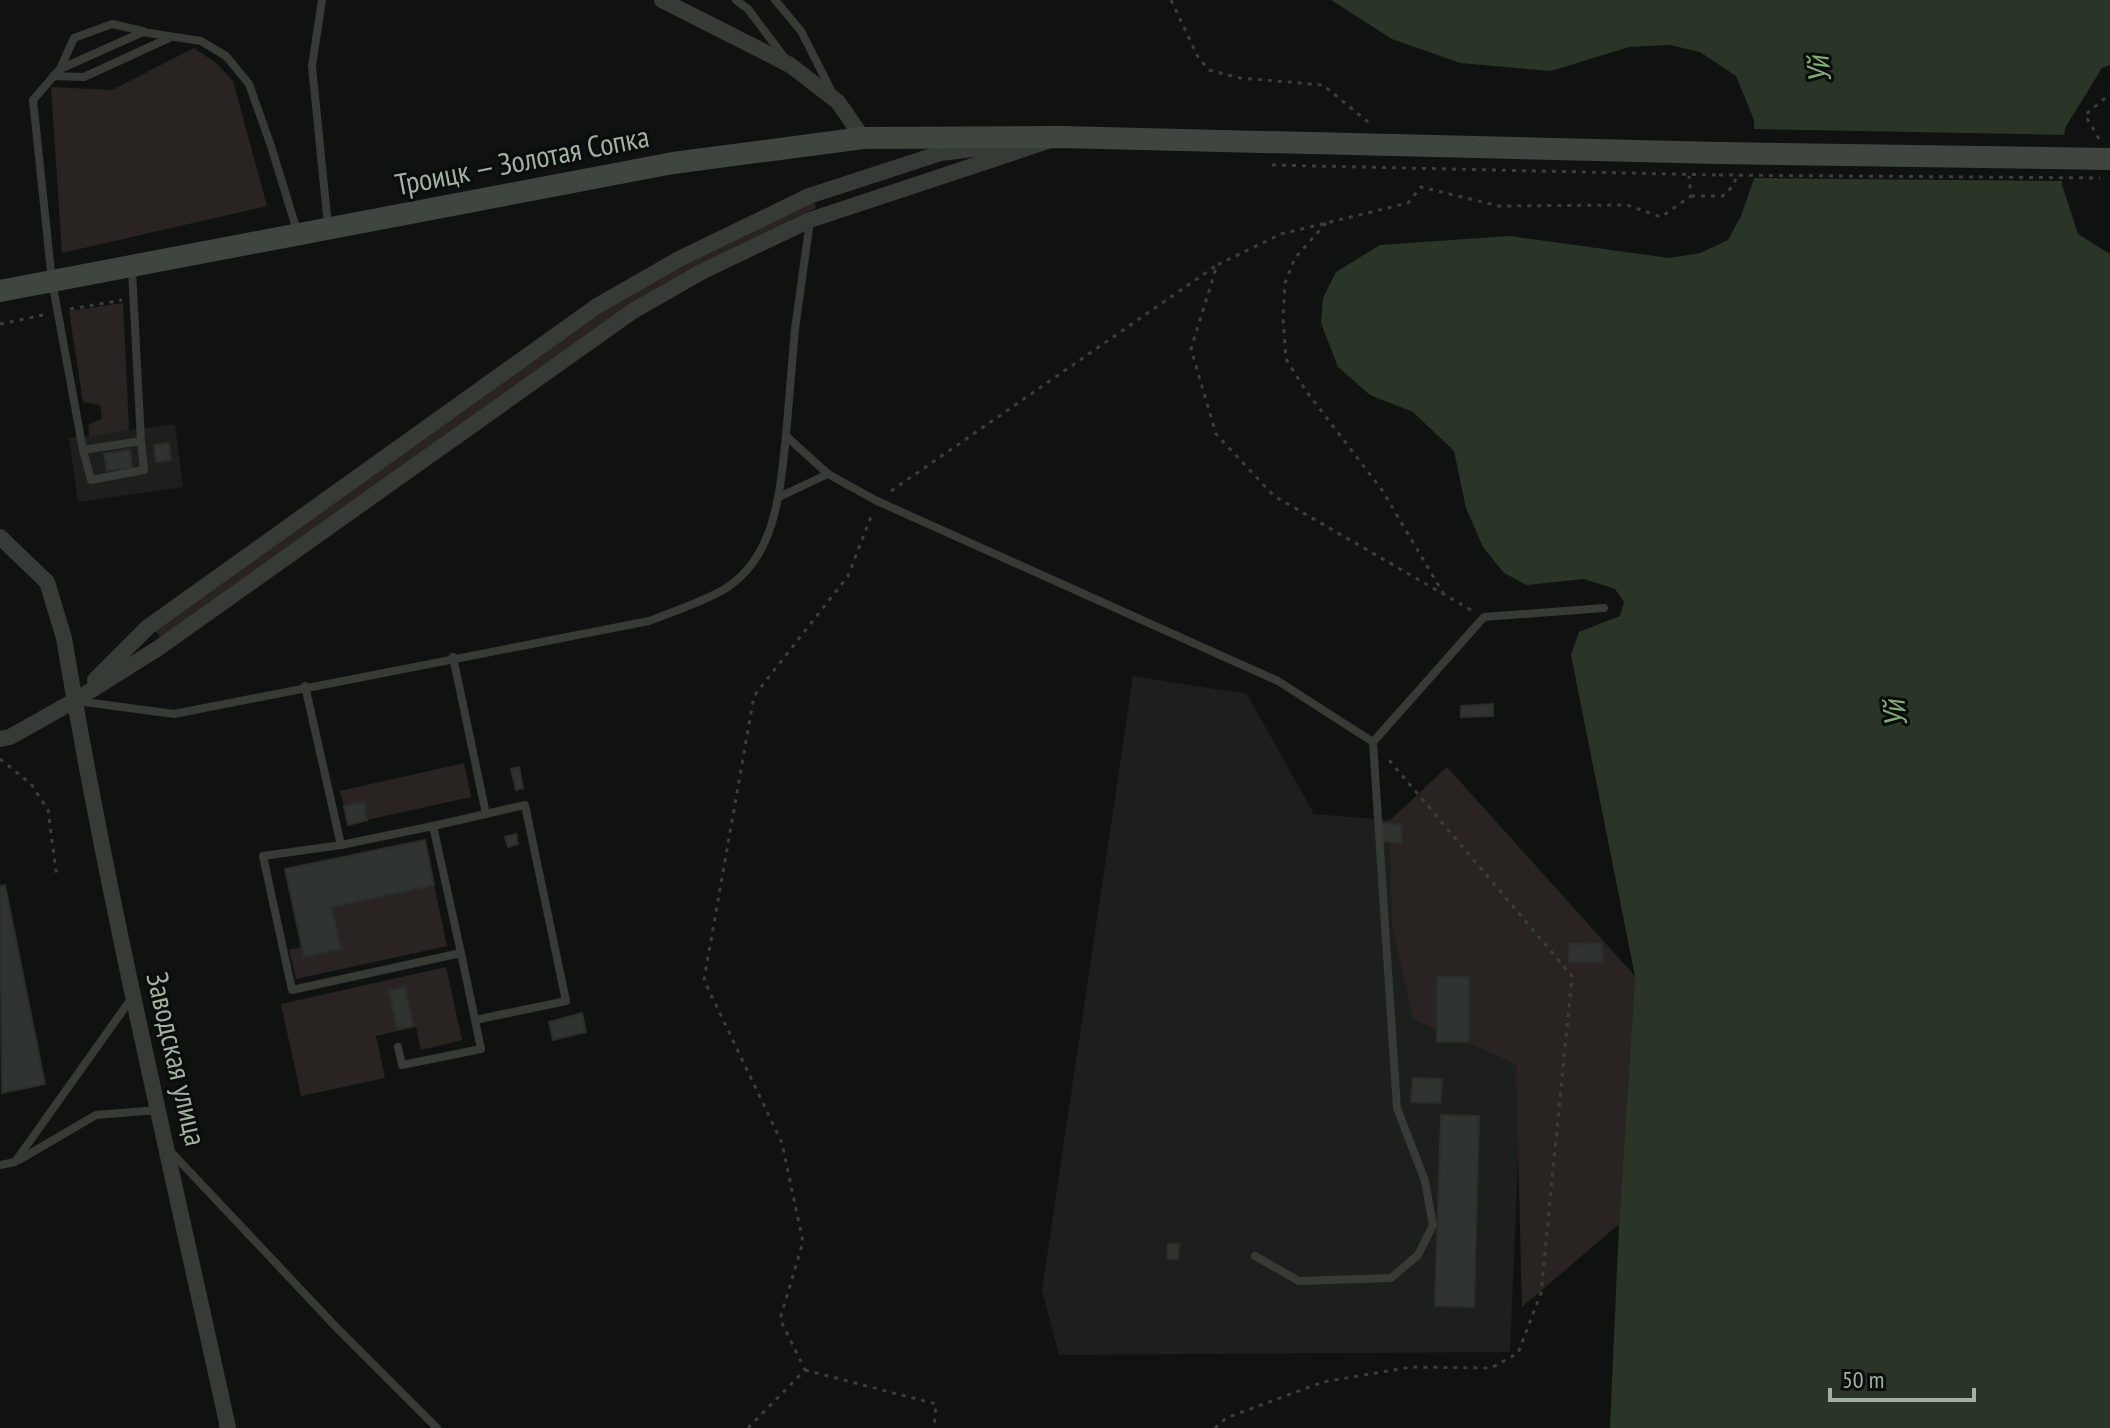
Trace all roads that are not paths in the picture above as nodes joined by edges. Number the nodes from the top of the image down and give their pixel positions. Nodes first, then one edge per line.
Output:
1 (322, 0) edge
2 (662, 0) edge
3 (736, 0) edge
4 (775, 0) edge
5 (143, 32) junction
6 (170, 38) junction
7 (790, 65) junction
8 (60, 69) junction
9 (53, 76) junction
10 (838, 102) junction
11 (1061, 137) junction
12 (863, 138) junction
13 (2102, 159) edge
14 (810, 220) junction
15 (328, 229) junction
16 (299, 235) junction
17 (131, 267) junction
18 (52, 281) junction
19 (0, 291) edge
20 (786, 436) junction
21 (141, 441) junction
22 (83, 450) junction
23 (828, 474) junction
24 (779, 497) junction
25 (0, 537) edge
26 (1604, 608) dead end
27 (453, 657) junction
28 (305, 686) junction
29 (74, 701) junction
30 (0, 739) edge
31 (1373, 742) junction
32 (486, 814) junction
33 (433, 826) junction
34 (341, 845) junction
35 (461, 953) junction
36 (132, 998) junction
37 (475, 1020) junction
38 (398, 1047) dead end
39 (159, 1110) junction
40 (168, 1150) junction
41 (15, 1162) junction
42 (0, 1165) edge
43 (1255, 1256) dead end
44 (228, 1428) edge
45 (437, 1428) edge

1 - 15 lane
2 - 7 street
3 - 7 lane
4 - 10 lane
5 - 6 lane
5 - 8 lane
5 - 8 lane
6 - 9 lane
6 - 16 lane
7 - 10 street
8 - 9 lane
9 - 18 lane
10 - 12 street
11 - 12 street, Троицк — Золотая Сопка
11 - 13 street, Троицк — Золотая Сопка
11 - 14 street
11 - 29 street
12 - 15 street, Троицк — Золотая Сопка
14 - 20 lane
14 - 29 street
15 - 16 street, Троицк — Золотая Сопка
16 - 17 street, Троицк — Золотая Сопка
17 - 18 street, Троицк — Золотая Сопка
17 - 21 lane
18 - 19 street, Троицк — Золотая Сопка
18 - 22 lane
20 - 23 lane
20 - 24 lane
21 - 22 lane
21 - 22 lane
23 - 24 lane
23 - 31 lane
24 - 27 lane
25 - 29 street, Заводская улица
26 - 31 lane
27 - 28 lane
27 - 32 lane
28 - 29 lane
28 - 34 lane
29 - 30 street
29 - 36 street, Заводская улица
31 - 43 lane
32 - 33 lane
32 - 37 lane
33 - 34 lane
33 - 35 lane
34 - 35 lane
35 - 37 lane
36 - 39 street, Заводская улица
36 - 41 lane
37 - 38 lane
39 - 40 street, Заводская улица
39 - 41 lane
40 - 44 street, Заводская улица
40 - 45 lane
41 - 42 lane

